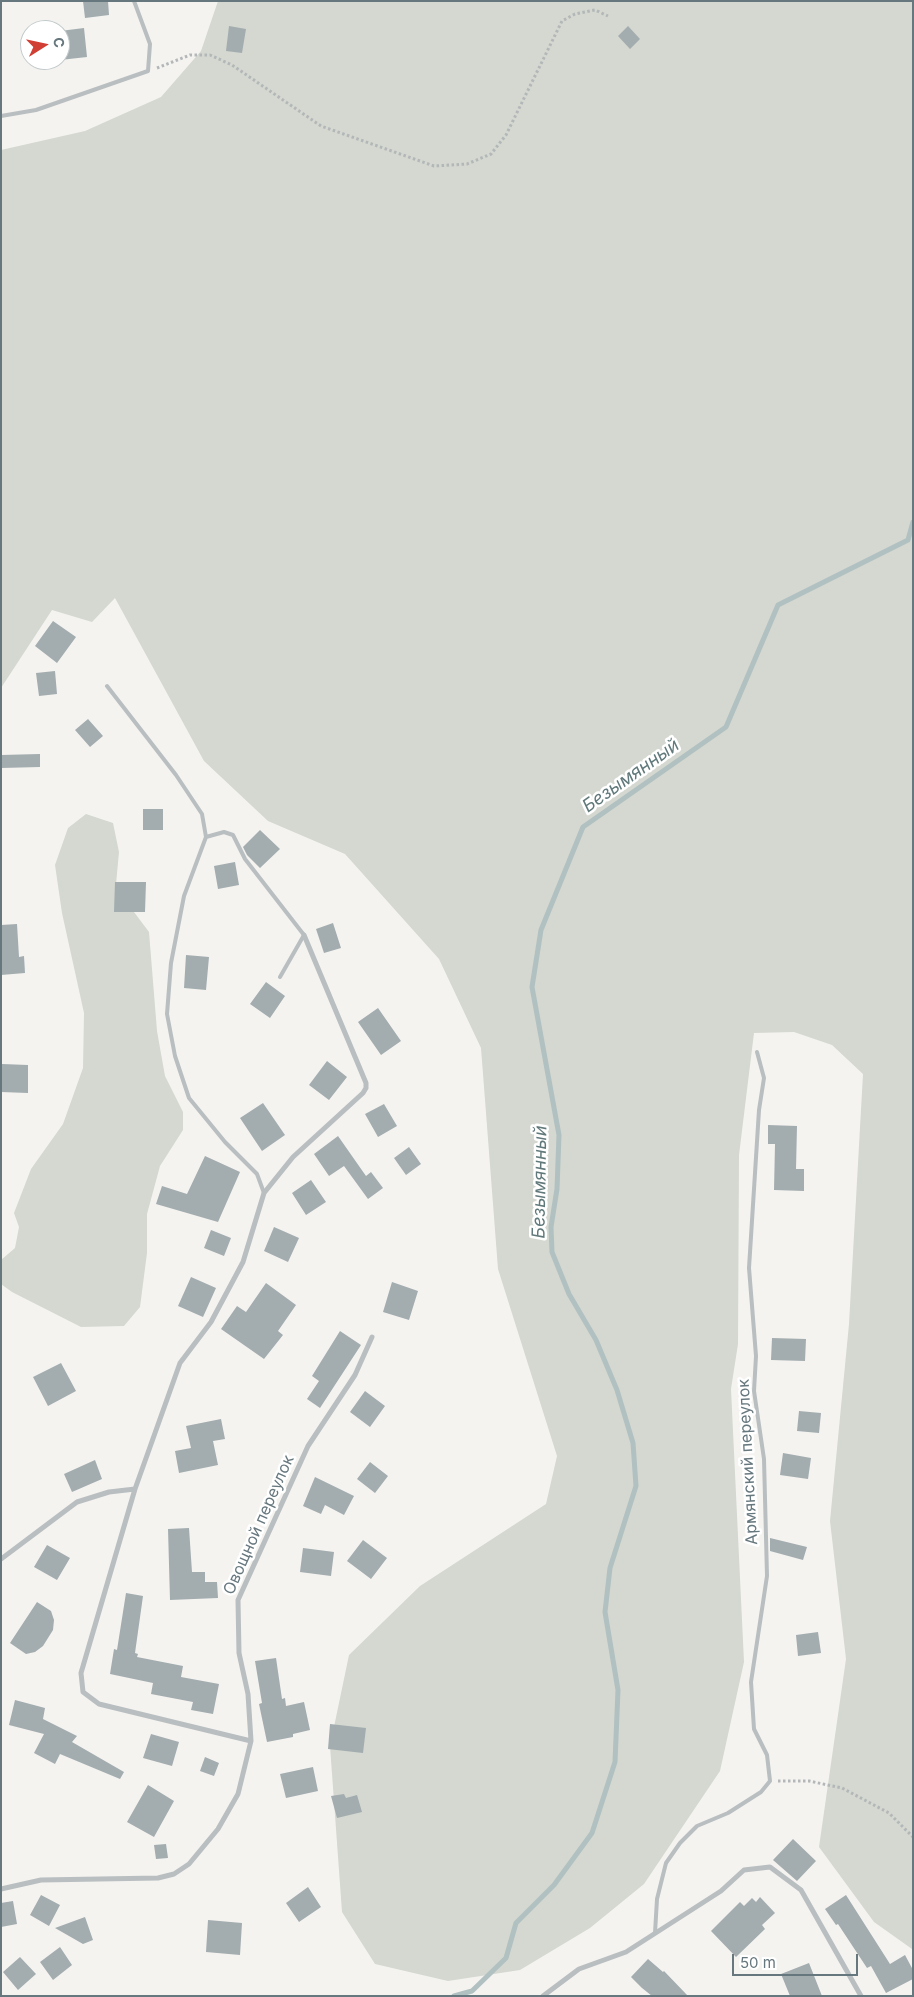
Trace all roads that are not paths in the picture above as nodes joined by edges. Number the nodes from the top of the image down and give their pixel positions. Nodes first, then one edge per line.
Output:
1 (134, 1) edge
2 (1, 116) edge
3 (107, 686) dead end
4 (206, 838) junction
5 (304, 935) junction
6 (280, 978) dead end
7 (757, 1052) dead end
8 (264, 1193) junction
9 (372, 1337) dead end
10 (135, 1489) junction
11 (1, 1558) edge
12 (251, 1741) junction
13 (1, 1890) edge
14 (655, 1933) junction
15 (543, 1996) edge
16 (861, 1996) edge

1 - 2 lane
3 - 4 lane
4 - 5 lane
4 - 8 lane
5 - 6 lane
5 - 8 street
7 - 14 lane, Армянский переулок
8 - 10 street
9 - 12 street, Овощной переулок
10 - 11 street
10 - 12 street
12 - 13 street, Овощной переулок
14 - 15 street
14 - 16 street

